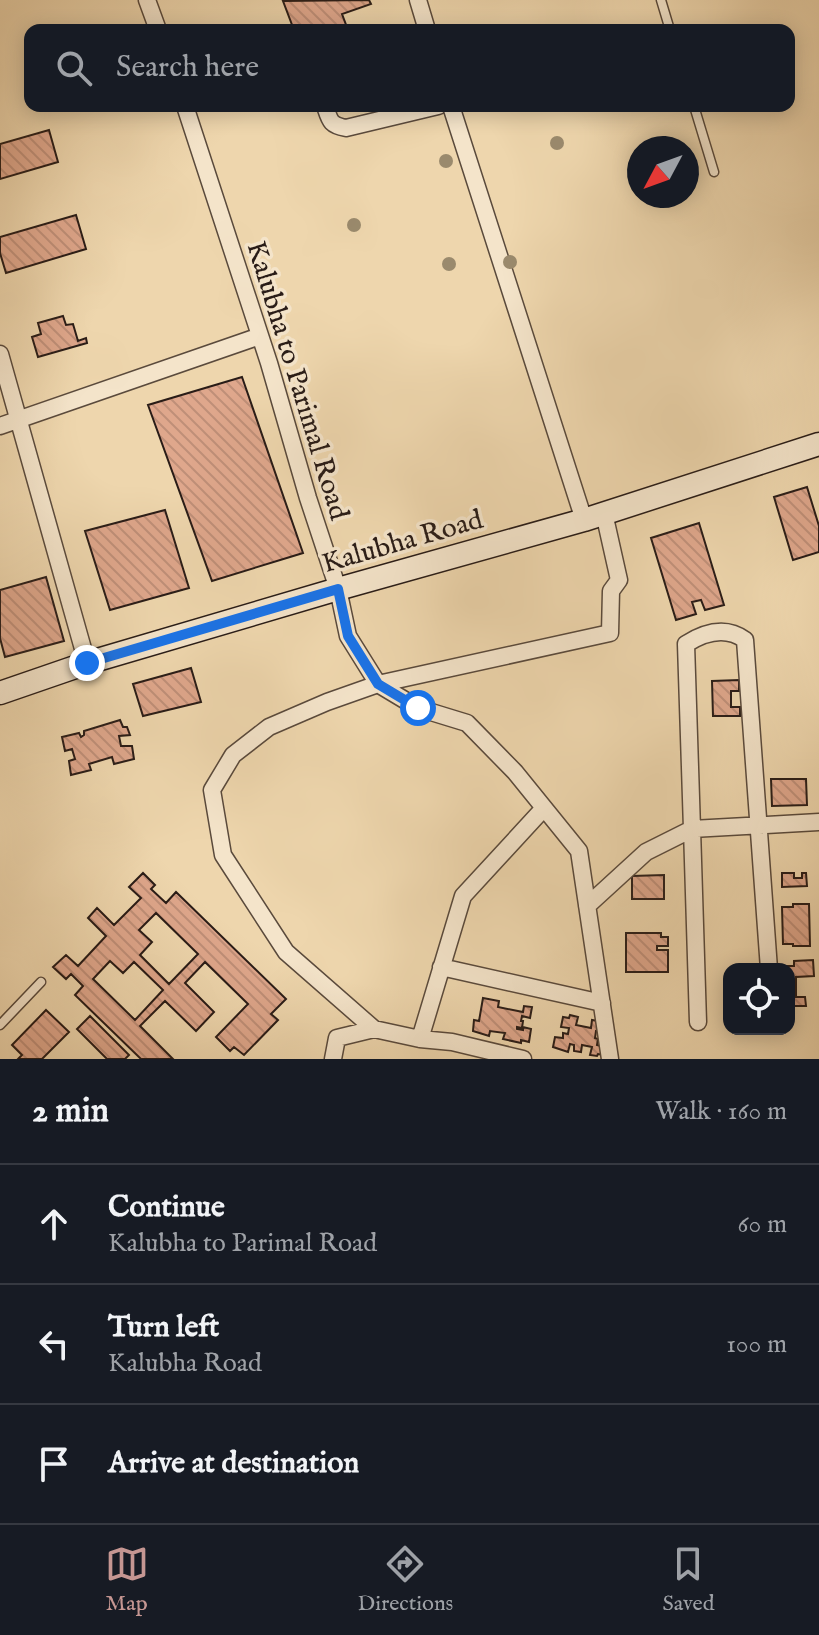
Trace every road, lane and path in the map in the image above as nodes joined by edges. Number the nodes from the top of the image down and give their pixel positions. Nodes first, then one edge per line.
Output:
1 (147, 0) edge
2 (418, 0) edge
3 (661, 0) edge
4 (156, 24) edge
5 (425, 24) edge
6 (668, 24) edge
7 (187, 112) edge
8 (327, 112) edge
9 (413, 112) edge
10 (453, 112) edge
11 (696, 112) edge
12 (714, 172) dead end
13 (260, 336) junction
14 (0, 354) edge
15 (19, 420) junction
16 (0, 426) edge
17 (819, 444) edge
18 (594, 517) junction
19 (338, 589) junction
20 (87, 663) junction
21 (378, 684) junction
22 (0, 693) edge
23 (544, 808) junction
24 (819, 822) edge
25 (760, 825) junction
26 (692, 829) junction
27 (587, 906) junction
28 (769, 963) edge
29 (441, 967) junction
30 (41, 982) dead end
31 (602, 1003) junction
32 (698, 1022) dead end
33 (0, 1025) edge
34 (374, 1029) junction
35 (420, 1039) junction
36 (333, 1059) edge
37 (523, 1059) edge
38 (610, 1059) edge

1 - 4 street
2 - 5 street
3 - 6 lane
7 - 13 street, Kalubha to Parimal Road
8 - 9 street
10 - 18 street
11 - 12 lane
13 - 15 street
13 - 19 street, Kalubha to Parimal Road
14 - 15 street
15 - 16 street
15 - 20 street
17 - 18 street, Kalubha Road
18 - 19 street, Kalubha Road
18 - 21 street
19 - 20 street, Kalubha Road
19 - 21 street, Kalubha to Parimal Road
20 - 22 street, Kalubha Road
21 - 23 street, Kalubha to Parimal Road
21 - 34 street
23 - 27 street, Kalubha to Parimal Road
23 - 29 street
24 - 25 street
25 - 26 street
25 - 26 street
25 - 28 street
26 - 27 street
26 - 32 street
27 - 31 street
29 - 31 street
29 - 35 street
30 - 33 lane
31 - 38 street
34 - 35 street
34 - 36 street
35 - 37 street

